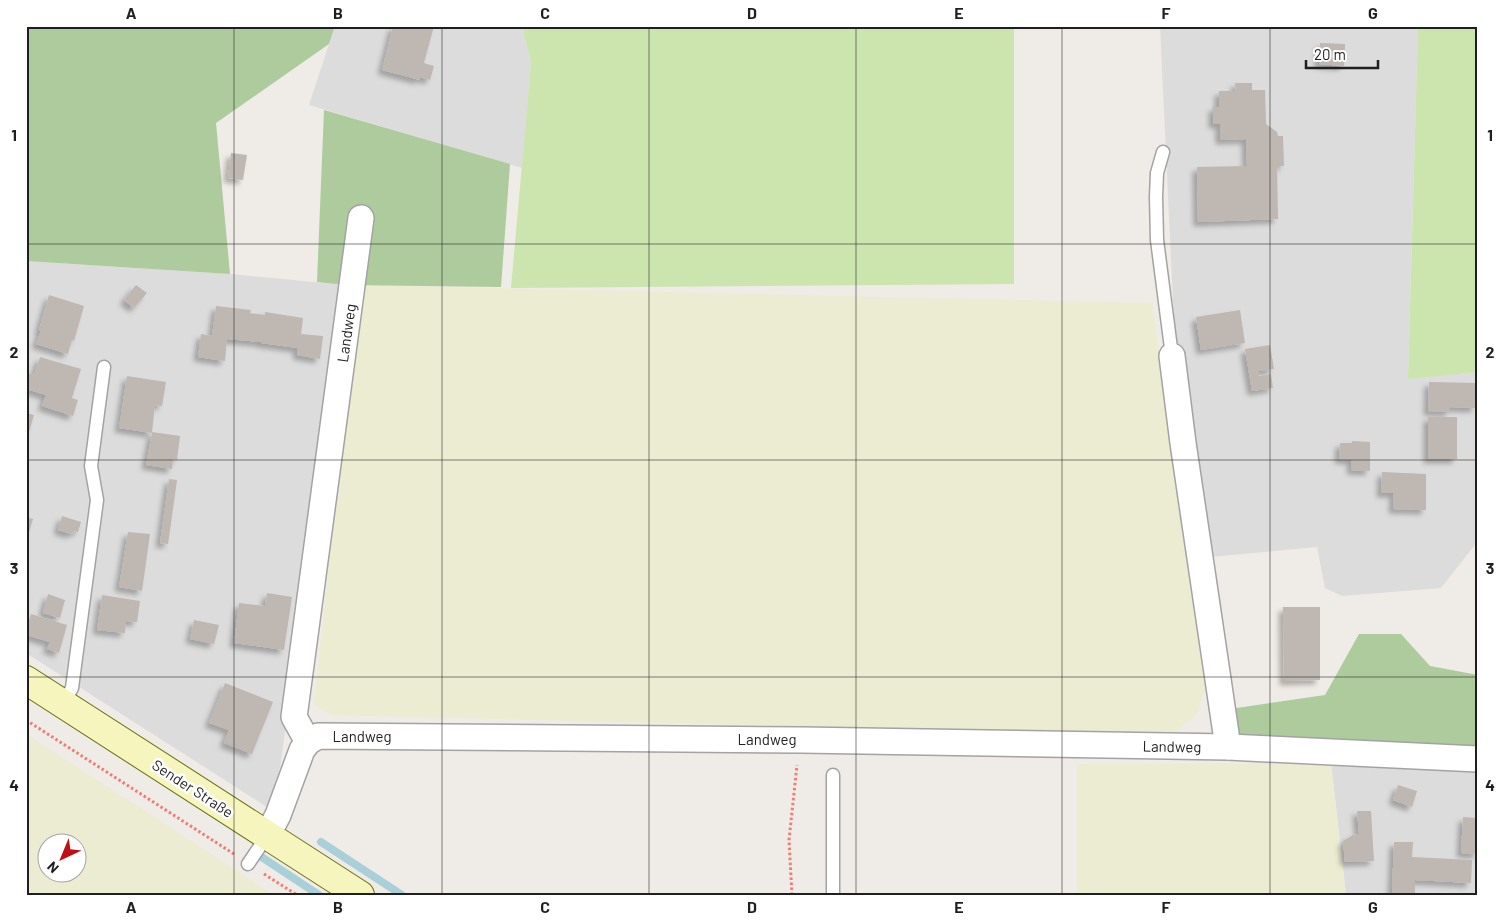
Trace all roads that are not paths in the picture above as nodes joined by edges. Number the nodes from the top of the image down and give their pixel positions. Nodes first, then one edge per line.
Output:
1 (1163, 152) dead end
2 (361, 218) dead end
3 (1172, 356) joint
4 (104, 367) dead end
5 (26, 680) edge
6 (63, 704) junction
7 (308, 742) junction
8 (1228, 747) junction
9 (1478, 759) edge
10 (833, 775) dead end
11 (267, 836) junction
12 (248, 864) road end
13 (360, 895) edge
14 (833, 895) edge

1 - 3 lane
2 - 7 street, Landweg
3 - 8 street
4 - 6 lane
5 - 6 main road, Sender Straße
6 - 11 main road, Sender Straße
7 - 8 street, Landweg
7 - 11 street
8 - 9 street, Landweg
10 - 14 lane
11 - 12 lane
11 - 13 main road, Sender Straße

